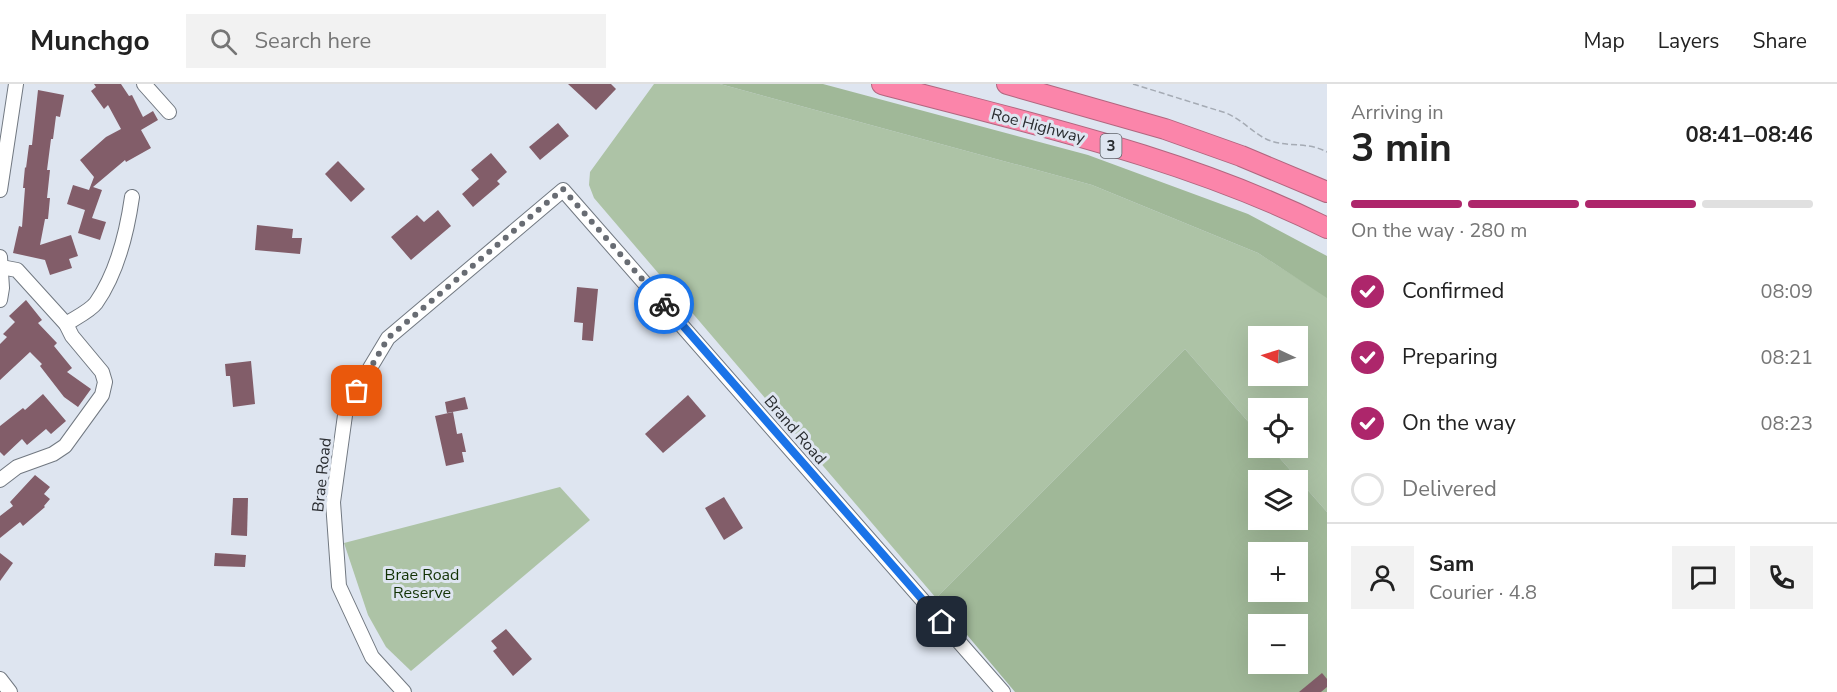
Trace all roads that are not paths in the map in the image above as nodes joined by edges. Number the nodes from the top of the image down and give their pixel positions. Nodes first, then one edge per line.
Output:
1 (16, 84) edge
2 (144, 84) edge
3 (882, 84) edge
4 (1007, 84) edge
5 (169, 112) dead end
6 (563, 189) joint
7 (0, 190) edge
8 (1327, 192) edge
9 (132, 197) dead end
10 (1327, 228) edge
11 (1, 262) edge
12 (0, 300) edge
13 (66, 324) junction
14 (0, 480) edge
15 (0, 679) edge
16 (10, 692) edge
17 (404, 692) edge
18 (1003, 692) edge

1 - 7 street
2 - 5 street
3 - 10 highway, Roe Highway / 3
4 - 8 highway, Roe Highway / 3
6 - 17 street, Brae Road
6 - 18 street, Brand Road
9 - 13 street
11 - 12 street
11 - 13 street
13 - 14 street
15 - 16 street

